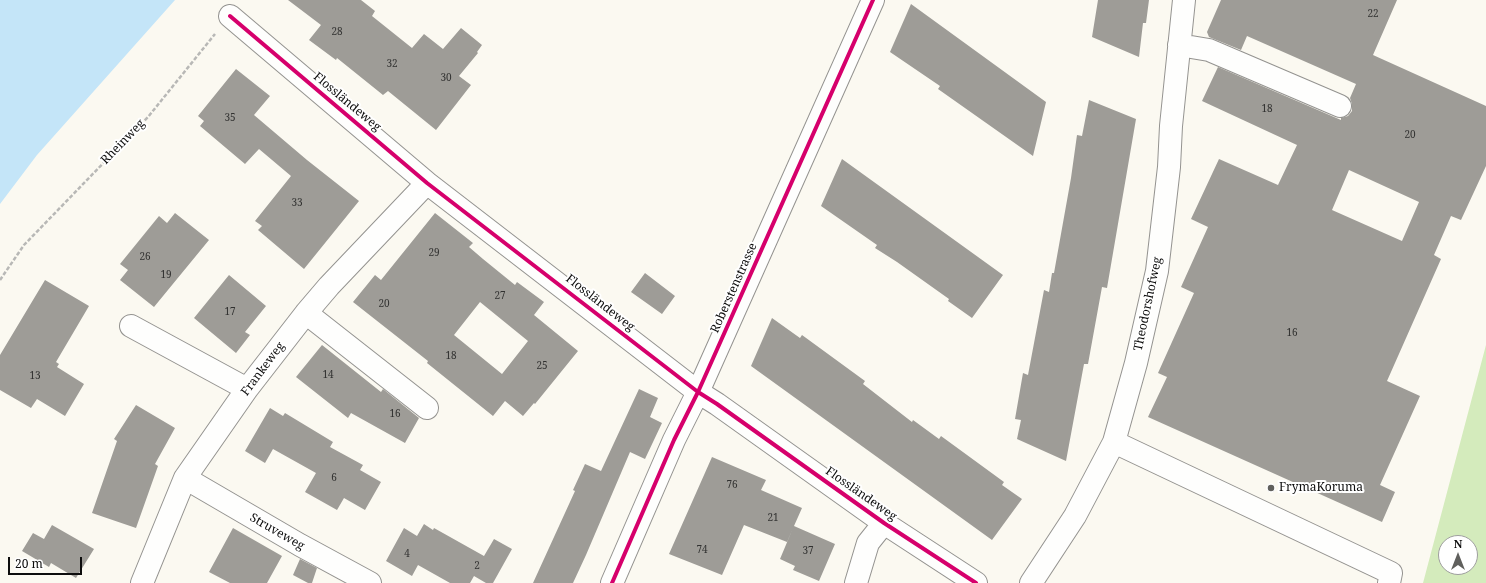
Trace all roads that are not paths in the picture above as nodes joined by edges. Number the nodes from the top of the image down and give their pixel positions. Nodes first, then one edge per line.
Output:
1 (873, 0) edge
2 (1184, 0) edge
3 (230, 16) road end
4 (1180, 45) junction
5 (1340, 106) dead end
6 (427, 183) junction
7 (306, 313) junction
8 (131, 326) dead end
9 (247, 389) junction
10 (698, 392) junction
11 (428, 408) dead end
12 (1114, 442) junction
13 (185, 478) junction
14 (884, 523) junction
15 (142, 583) edge
16 (370, 583) edge
17 (612, 583) edge
18 (856, 583) edge
19 (976, 583) edge
20 (1031, 583) edge
21 (1389, 583) edge

1 - 10 street, Roberstenstrasse
2 - 4 street, Theodorshofweg
3 - 6 street, Flossländeweg
4 - 5 street
4 - 12 street, Theodorshofweg
6 - 7 street, Frankeweg
6 - 10 street, Flossländeweg
7 - 9 street, Frankeweg
7 - 11 street
8 - 9 street
9 - 13 street, Frankeweg
10 - 14 street, Flossländeweg
10 - 17 street, Roberstenstrasse
12 - 20 street, Theodorshofweg
12 - 21 street
13 - 15 street, Frankeweg
13 - 16 street, Struveweg
14 - 18 street
14 - 19 street, Flossländeweg

